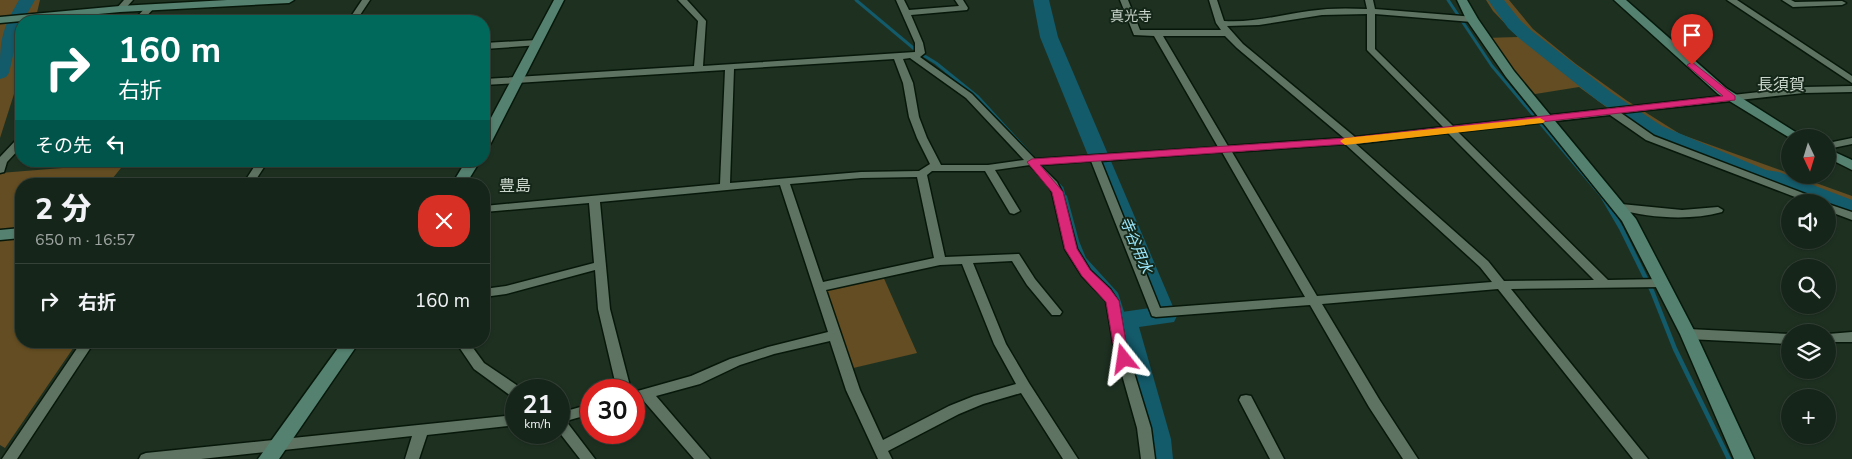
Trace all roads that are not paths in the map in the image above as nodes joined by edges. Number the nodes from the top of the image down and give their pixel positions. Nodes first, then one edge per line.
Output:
1 (129, 0) edge
2 (289, 0) edge
3 (366, 0) edge
4 (559, 0) edge
5 (682, 0) edge
6 (900, 0) edge
7 (959, 0) edge
8 (1124, 0) edge
9 (1213, 0) edge
10 (1462, 0) edge
11 (1619, 0) edge
12 (1731, 0) edge
13 (1786, 0) edge
14 (245, 1) edge
15 (1839, 2) edge
16 (1370, 5) edge
17 (151, 7) junction
18 (120, 9) junction
19 (1852, 9) edge
20 (907, 13) junction
21 (57, 15) edge
22 (143, 15) edge
23 (356, 15) edge
24 (15, 19) edge
25 (1472, 19) junction
26 (0, 20) edge
27 (1220, 24) junction
28 (1157, 33) junction
29 (1226, 33) junction
30 (537, 43) junction
31 (490, 46) edge
32 (913, 56) junction
33 (898, 57) junction
34 (730, 67) junction
35 (698, 69) junction
36 (517, 80) junction
37 (1852, 80) edge
38 (490, 82) edge
39 (1852, 89) edge
40 (1731, 98) junction
41 (1613, 112) junction
42 (1547, 120) junction
43 (1784, 129) edge
44 (1451, 130) junction
45 (490, 132) edge
46 (1350, 141) junction
47 (1852, 141) edge
48 (1836, 144) edge
49 (15, 147) edge
50 (1225, 150) junction
51 (15, 154) edge
52 (8, 155) junction
53 (1836, 157) edge
54 (1095, 159) junction
55 (1032, 162) junction
56 (1852, 166) edge
57 (258, 167) edge
58 (470, 167) edge
59 (988, 168) junction
60 (0, 170) edge
61 (926, 171) junction
62 (252, 178) edge
63 (463, 178) edge
64 (784, 181) junction
65 (725, 186) junction
66 (1796, 194) edge
67 (594, 199) junction
68 (1621, 208) junction
69 (490, 209) edge
70 (1718, 210) dead end
71 (1836, 210) edge
72 (1014, 211) dead end
73 (1852, 216) edge
74 (15, 234) edge
75 (0, 235) edge
76 (966, 260) junction
77 (940, 261) junction
78 (600, 265) junction
79 (1662, 283) junction
80 (1605, 284) junction
81 (1501, 285) junction
82 (819, 287) junction
83 (490, 292) edge
84 (1313, 300) junction
85 (1056, 312) dead end
86 (1688, 334) junction
87 (835, 335) junction
88 (1852, 337) edge
89 (1836, 338) edge
90 (1781, 339) edge
91 (84, 348) edge
92 (347, 348) edge
93 (466, 348) edge
94 (621, 379) edge
95 (505, 384) edge
96 (1024, 387) junction
97 (645, 394) edge
98 (645, 400) edge
99 (1246, 400) dead end
100 (505, 421) edge
101 (421, 431) junction
102 (570, 436) edge
103 (272, 453) edge
104 (882, 454) edge
105 (9, 459) edge
106 (146, 459) edge
107 (412, 459) edge
108 (588, 459) edge
109 (703, 459) edge
110 (1071, 459) edge
111 (1148, 459) edge
112 (1277, 459) edge
113 (1411, 459) edge
114 (1641, 459) edge
115 (1744, 459) edge

1 - 18 street
2 - 14 street
3 - 23 street
4 - 30 street
5 - 35 street
6 - 20 street
7 - 20 street
8 - 28 street
9 - 27 street
10 - 25 street
11 - 40 street
12 - 37 street
13 - 15 street
14 - 17 street
15 - 19 street
16 - 25 street
16 - 27 street
16 - 44 street
17 - 18 street
17 - 22 street
18 - 21 street
20 - 32 street
24 - 26 street
25 - 42 street
27 - 29 street
28 - 29 street
28 - 50 street
29 - 46 street
30 - 31 street
30 - 36 street
32 - 33 street
32 - 55 street
33 - 34 street
33 - 61 street
34 - 35 street
34 - 65 street
35 - 36 street
36 - 38 street
36 - 45 street
39 - 40 street
40 - 41 street
40 - 43 street
41 - 42 street
41 - 66 street
42 - 44 street
42 - 68 street
44 - 46 street
44 - 80 street
46 - 50 street
46 - 81 street
47 - 48 street
49 - 52 street
50 - 54 street
50 - 84 street
51 - 52 street
52 - 60 street
53 - 56 street
54 - 55 street
54 - 84 street
55 - 59 street
55 - 111 street
57 - 62 street
58 - 63 street
59 - 61 street
59 - 72 street
61 - 64 street
61 - 77 street
64 - 65 street
64 - 82 street
65 - 67 street
67 - 69 street
67 - 78 street
68 - 70 street
68 - 79 street
71 - 73 street
74 - 75 street
76 - 77 street
76 - 85 street
76 - 96 street
77 - 82 street
78 - 83 street
78 - 94 street
79 - 80 street
79 - 86 street
80 - 81 street
81 - 84 street
81 - 114 street
82 - 87 street
84 - 113 street
86 - 90 street
86 - 115 street
87 - 97 street
87 - 104 street
88 - 89 street
91 - 105 street
92 - 103 street
93 - 95 street
96 - 104 street
96 - 110 street
98 - 109 street
99 - 112 street
100 - 101 street
101 - 103 street
101 - 107 street
102 - 108 street
103 - 106 street

